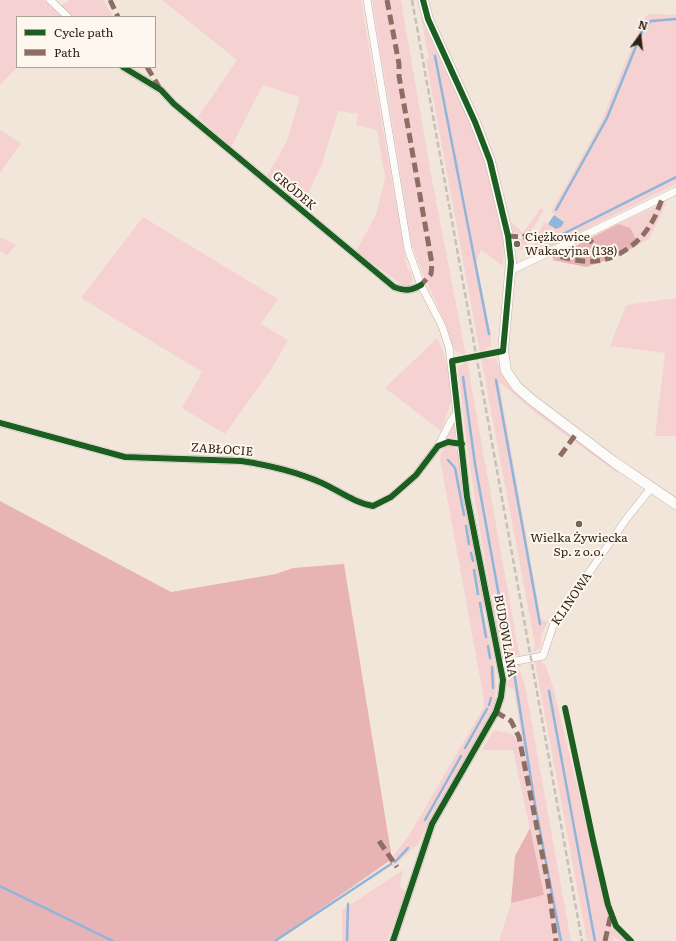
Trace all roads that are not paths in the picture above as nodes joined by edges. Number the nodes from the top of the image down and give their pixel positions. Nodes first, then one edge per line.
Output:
1 (50, 0) edge
2 (367, 0) edge
3 (423, 0) edge
4 (67, 16) edge
5 (125, 68) edge
6 (676, 191) edge
7 (510, 271) junction
8 (420, 285) junction
9 (458, 411) junction
10 (0, 423) edge
11 (462, 444) junction
12 (438, 446) junction
13 (651, 488) junction
14 (676, 504) edge
15 (500, 664) junction
16 (392, 941) edge

1 - 4 street
2 - 8 street
3 - 7 street
5 - 8 street, GRÓDEK
6 - 7 street
7 - 13 street
8 - 9 street, BUDOWLANA
9 - 11 street, BUDOWLANA
9 - 12 street
10 - 12 street, ZABŁOCIE
11 - 12 street
11 - 15 street, BUDOWLANA
13 - 14 street
13 - 15 street, KLINOWA
15 - 16 street, BUDOWLANA

